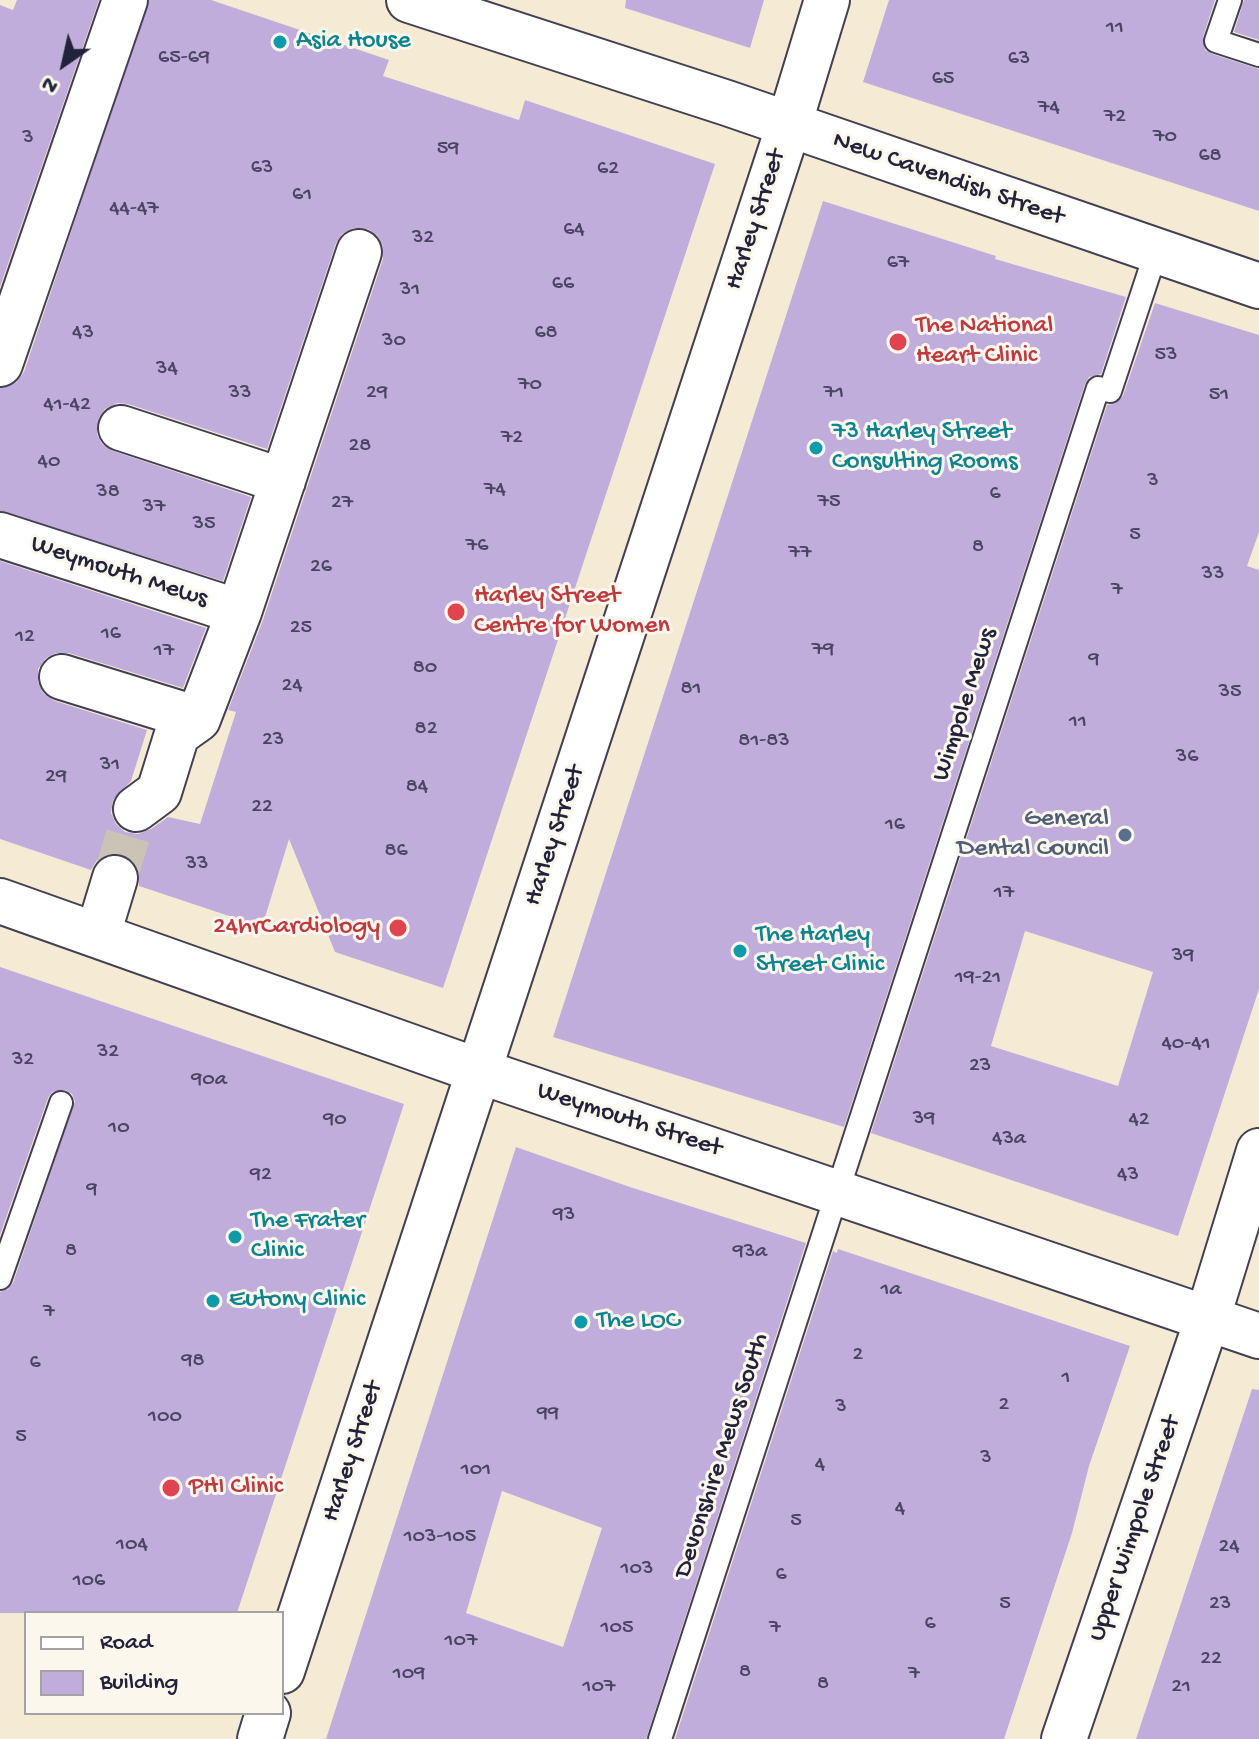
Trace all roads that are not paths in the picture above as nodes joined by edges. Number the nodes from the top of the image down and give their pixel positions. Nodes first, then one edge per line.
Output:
1 (125, 0) edge
2 (409, 0) edge
3 (827, 0) edge
4 (1230, 0) edge
5 (1259, 55) edge
6 (789, 125) junction
7 (359, 252) dead end
8 (1156, 252) junction
9 (1259, 286) edge
10 (0, 364) edge
11 (121, 428) dead end
12 (283, 481) junction
13 (0, 535) edge
14 (239, 612) junction
15 (62, 677) dead end
16 (198, 719) junction
17 (136, 809) tunnel mouth
18 (115, 878) tunnel mouth
19 (0, 901) edge
20 (98, 934) junction
21 (479, 1071) junction
22 (61, 1103) dead end
23 (1259, 1151) edge
24 (839, 1191) junction
25 (0, 1278) edge
26 (1207, 1320) junction
27 (1259, 1336) edge
28 (284, 1665) edge
29 (267, 1715) edge
30 (260, 1739) edge
31 (660, 1739) edge
32 (1064, 1739) edge

1 - 10 street
2 - 6 street, New Cavendish Street
3 - 6 street, Harley Street
4 - 5 lane
6 - 8 street, New Cavendish Street
6 - 21 street, Harley Street
7 - 12 street, Weymouth Mews
8 - 9 street, New Cavendish Street
8 - 24 lane, Wimpole Mews
11 - 12 street
12 - 14 street, Weymouth Mews
13 - 14 street, Weymouth Mews
14 - 16 street, Weymouth Mews
15 - 16 street
16 - 17 street, Weymouth Mews
18 - 20 street
19 - 20 street, Weymouth Street
20 - 21 street, Weymouth Street
21 - 24 street, Weymouth Street
21 - 28 street, Harley Street
22 - 25 lane
23 - 26 street, Upper Wimpole Street
24 - 26 street, Weymouth Street
24 - 31 lane, Devonshire Mews South
26 - 27 street, Weymouth Street
26 - 32 street, Upper Wimpole Street
29 - 30 street

